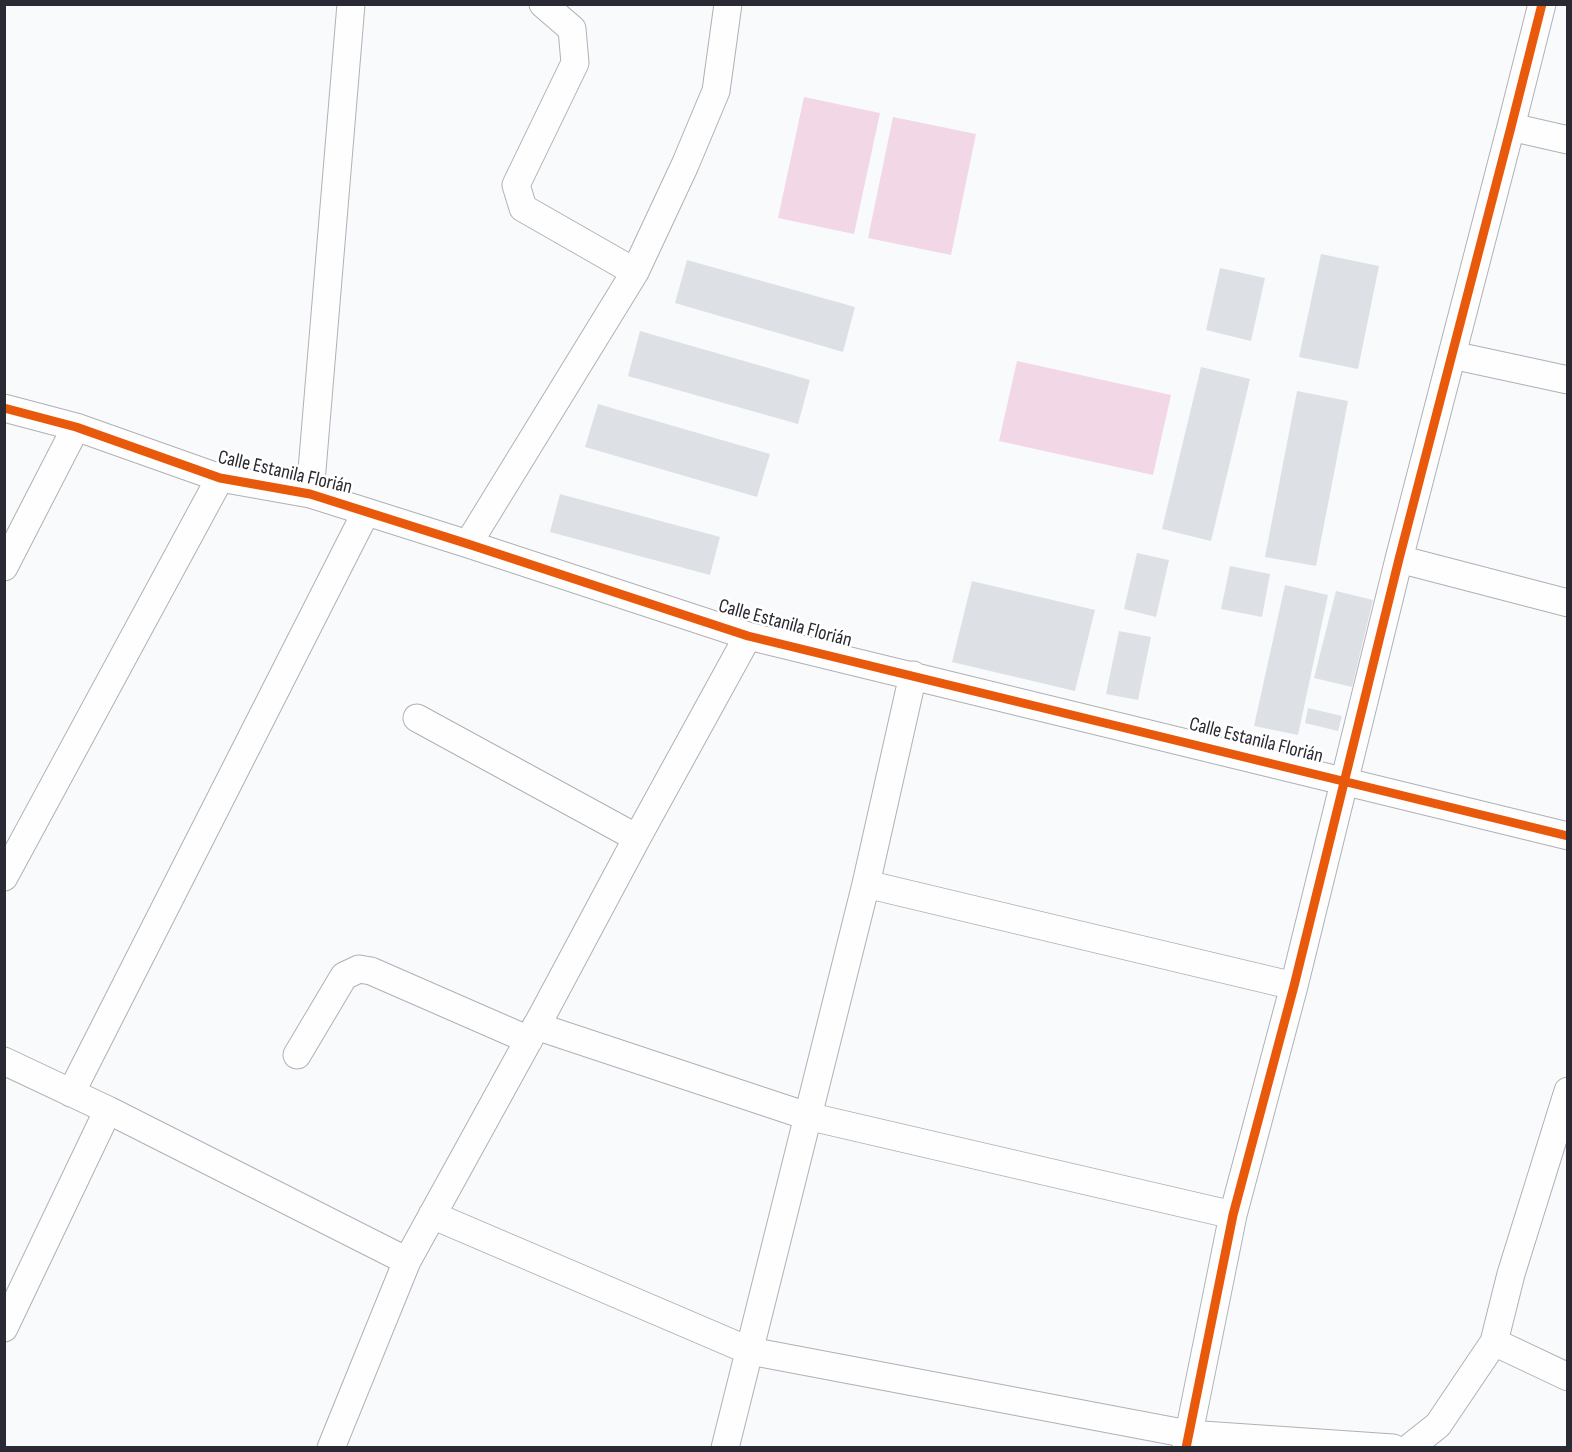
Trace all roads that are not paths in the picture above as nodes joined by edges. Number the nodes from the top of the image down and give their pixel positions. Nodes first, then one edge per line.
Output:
1 (351, 4) edge
2 (543, 4) edge
3 (728, 4) edge
4 (1542, 4) edge
5 (1511, 127) junction
6 (1568, 140) edge
7 (635, 272) junction
8 (1452, 355) junction
9 (1568, 380) edge
10 (4, 408) edge
11 (76, 428) junction
12 (220, 478) junction
13 (310, 494) junction
14 (366, 512) junction
15 (468, 544) junction
16 (1399, 559) junction
17 (4, 567) edge
18 (1568, 603) edge
19 (748, 636) junction
20 (913, 675) junction
21 (417, 718) dead end
22 (1344, 781) junction
23 (1568, 836) edge
24 (637, 838) junction
25 (4, 877) edge
26 (866, 884) junction
27 (1294, 986) junction
28 (533, 1033) junction
29 (297, 1055) dead end
30 (4, 1061) edge
31 (1568, 1092) edge
32 (71, 1093) junction
33 (108, 1110) junction
34 (807, 1116) junction
35 (432, 1215) junction
36 (1233, 1215) junction
37 (407, 1262) junction
38 (4, 1328) edge
39 (1494, 1342) junction
40 (750, 1351) junction
41 (1568, 1377) edge
42 (1187, 1441) edge
43 (331, 1448) edge
44 (725, 1448) edge
45 (1393, 1448) edge
46 (1409, 1448) edge

1 - 13 street
2 - 7 street
3 - 7 street
4 - 5 street
5 - 6 street
5 - 8 street
7 - 15 street
8 - 9 street
8 - 16 street
10 - 11 street, Calle Estanila Florián
11 - 12 street, Calle Estanila Florián
11 - 17 street
12 - 13 street, Calle Estanila Florián
12 - 25 street
13 - 14 street, Calle Estanila Florián
14 - 15 street, Calle Estanila Florián
14 - 32 street
15 - 19 street, Calle Estanila Florián
16 - 18 street
16 - 22 street
19 - 20 street, Calle Estanila Florián
19 - 24 street
20 - 22 street, Calle Estanila Florián
20 - 26 street
21 - 24 street
22 - 23 street, Calle Estanila Florián
22 - 27 street
24 - 28 street
26 - 27 street
26 - 34 street
27 - 36 street
28 - 29 street
28 - 34 street
28 - 35 street
30 - 32 street
31 - 39 street
32 - 33 street
33 - 37 street
33 - 38 street
34 - 36 street
34 - 40 street
35 - 37 street
35 - 40 street
36 - 42 street
37 - 43 street
39 - 41 street
39 - 46 street
40 - 42 street
40 - 44 street
42 - 45 street

